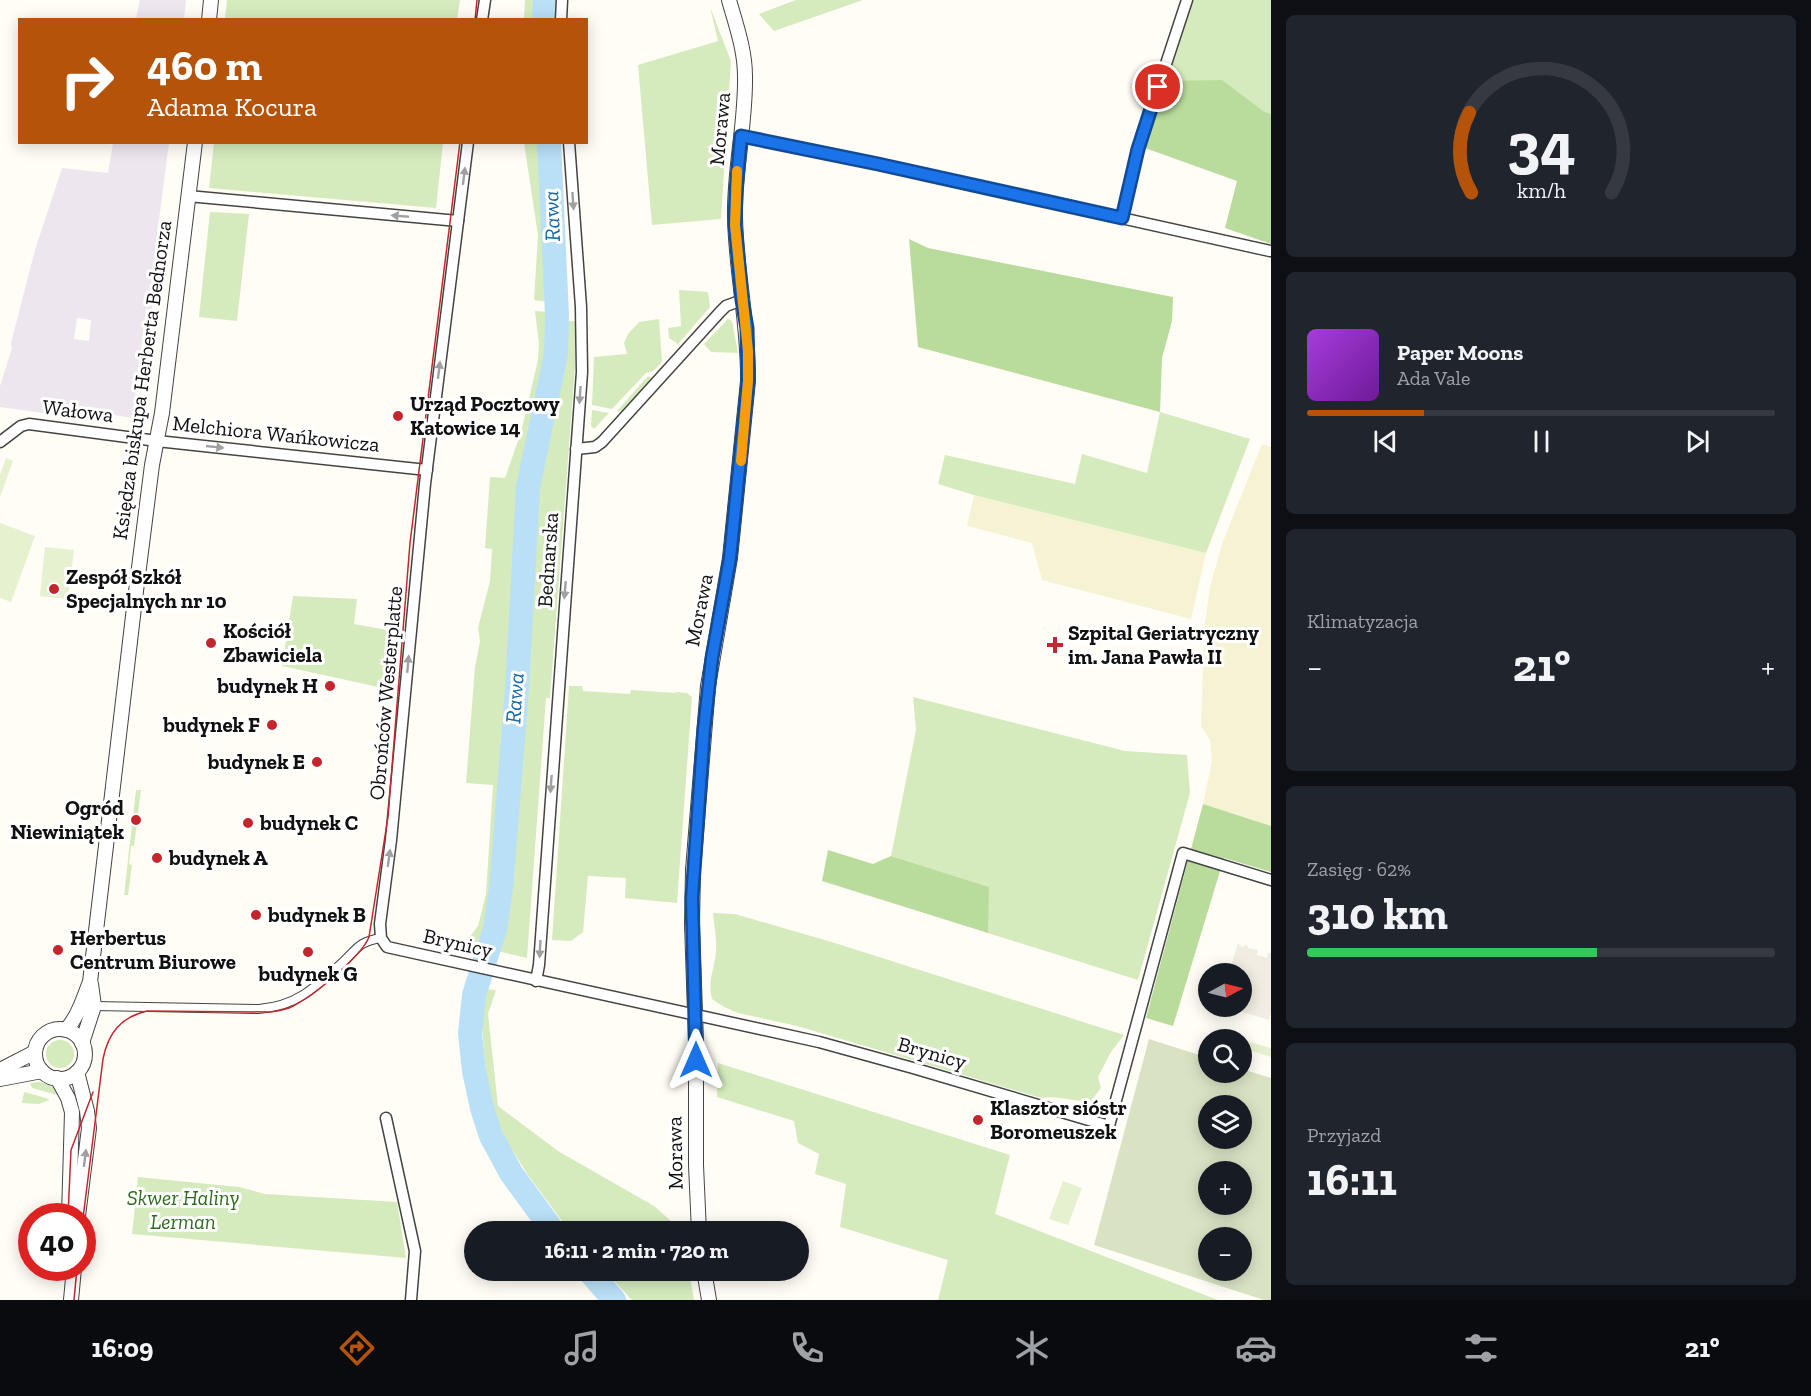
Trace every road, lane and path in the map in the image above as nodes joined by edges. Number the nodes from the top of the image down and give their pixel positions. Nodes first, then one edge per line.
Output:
1 (211, 0) edge
2 (485, 0) edge
3 (562, 0) edge
4 (729, 0) edge
5 (1186, 0) edge
6 (209, 18) edge
7 (482, 18) edge
8 (561, 18) edge
9 (741, 136) junction
10 (195, 144) edge
11 (468, 144) edge
12 (569, 144) edge
13 (188, 196) junction
14 (1122, 218) junction
15 (458, 221) junction
16 (1270, 251) edge
17 (742, 300) junction
18 (157, 441) junction
19 (0, 442) edge
20 (576, 449) junction
21 (427, 470) junction
22 (1271, 880) edge
23 (381, 938) junction
24 (536, 981) junction
25 (90, 982) junction
26 (94, 1006) junction
27 (695, 1016) junction
28 (66, 1030) junction
29 (82, 1043) junction
30 (35, 1052) junction
31 (0, 1070) edge
32 (42, 1071) junction
33 (77, 1072) junction
34 (57, 1078) junction
35 (0, 1079) edge
36 (386, 1118) dead end
37 (69, 1203) edge
38 (80, 1203) edge
39 (699, 1221) edge
40 (73, 1281) edge
41 (706, 1281) edge
42 (75, 1300) edge
43 (411, 1300) edge
44 (709, 1300) edge

1 - 6 street
2 - 7 street
3 - 8 street
4 - 9 street, Morawa
5 - 14 street
9 - 14 street
9 - 17 street, Morawa
10 - 13 street, Księdza biskupa Herberta Bednorza
15 -> 11 street, Obrońców Westerplatte
12 -> 20 street, Bednarska
15 -> 13 street
13 - 18 street, Księdza biskupa Herberta Bednorza
14 - 16 street
21 -> 15 street, Obrońców Westerplatte
17 - 20 street
17 - 27 street, Morawa
18 - 19 street, Wałowa
18 -> 21 street, Melchiora Wańkowicza
18 - 25 street, Księdza biskupa Herberta Bednorza
20 -> 24 street, Bednarska
23 -> 21 street, Obrońców Westerplatte
22 - 27 street, Brynicy
23 - 24 street, Brynicy
23 - 26 street
24 - 27 street, Brynicy
25 - 26 street, Księdza biskupa Herberta Bednorza
25 - 28 street, Księdza biskupa Herberta Bednorza
26 - 29 street, Księdza biskupa Herberta Bednorza
27 - 39 street, Morawa
28 - 29 street
28 - 30 street
29 - 33 street
30 - 31 street
30 - 32 street
32 - 34 street
32 - 35 street
33 - 34 street
38 -> 33 street
34 - 37 street
36 - 43 street
40 - 42 street
41 - 44 street

